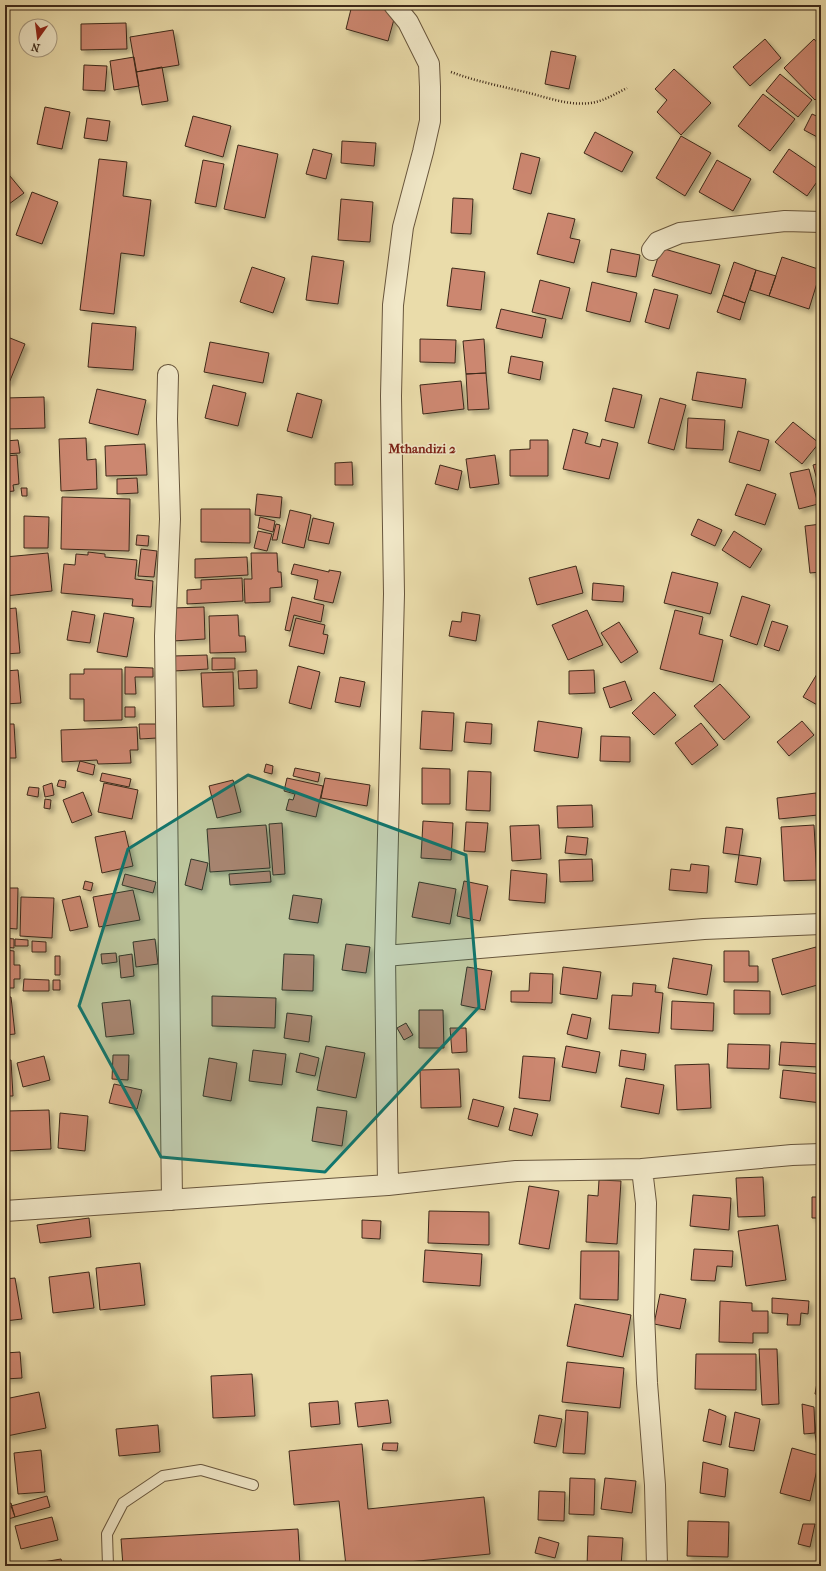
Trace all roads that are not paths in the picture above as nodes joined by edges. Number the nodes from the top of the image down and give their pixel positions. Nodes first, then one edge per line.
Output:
1 (394, 5) edge
2 (821, 222) edge
3 (652, 250) dead end
4 (168, 375) dead end
5 (821, 924) edge
6 (385, 956) junction
7 (821, 1154) edge
8 (642, 1169) junction
9 (388, 1185) junction
10 (172, 1200) junction
11 (5, 1211) edge
12 (253, 1484) dead end
13 (108, 1566) edge
14 (657, 1566) edge

1 - 6 street
2 - 3 street
4 - 10 street
5 - 6 street
6 - 9 street
7 - 8 street
8 - 9 street
8 - 14 street
9 - 10 street
10 - 11 street
12 - 13 lane

